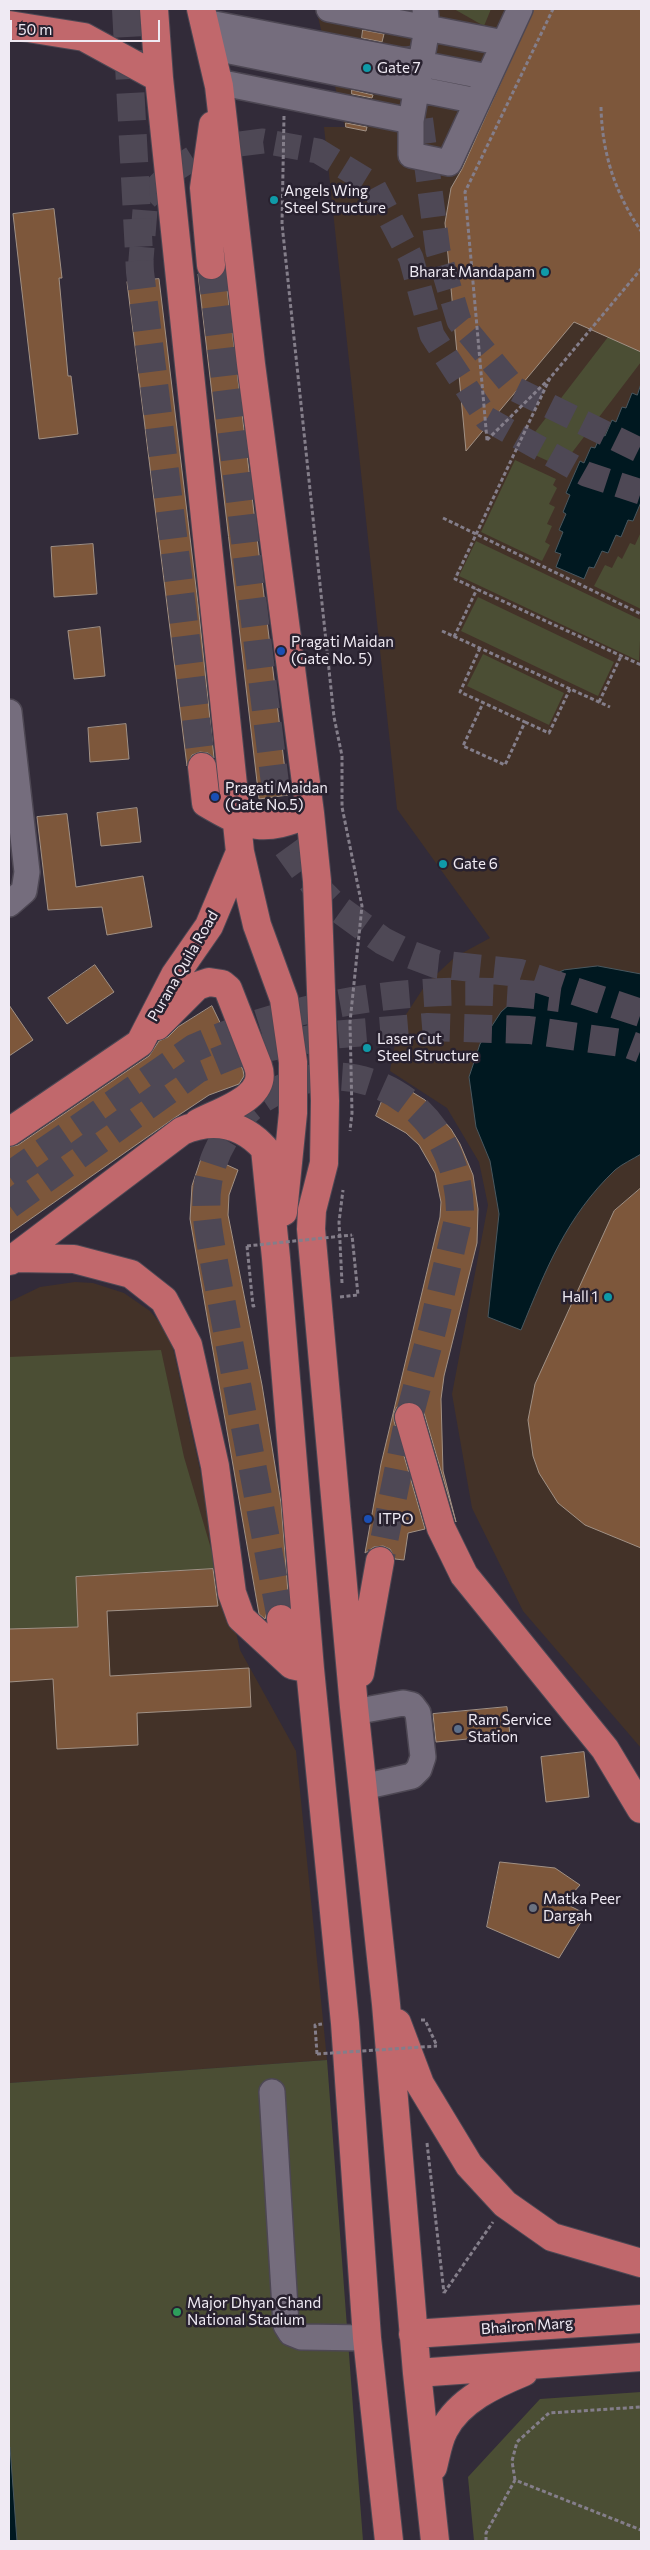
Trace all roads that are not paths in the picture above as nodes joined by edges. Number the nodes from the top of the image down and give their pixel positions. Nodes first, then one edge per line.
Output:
1 (154, 9) edge
2 (329, 9) edge
3 (520, 9) edge
4 (426, 18) edge
5 (205, 22) edge
6 (9, 25) edge
7 (504, 43) junction
8 (421, 63) junction
9 (488, 77) junction
10 (159, 78) junction
11 (219, 84) junction
12 (417, 88) junction
13 (477, 100) junction
14 (412, 121) junction
15 (211, 265) tunnel mouth
16 (9, 712) edge
17 (202, 767) tunnel mouth
18 (310, 813) junction
19 (236, 821) junction
20 (240, 852) junction
21 (9, 904) edge
22 (140, 1042) junction
23 (9, 1132) edge
24 (182, 1132) junction
25 (276, 1258) junction
26 (12, 1260) edge
27 (408, 1417) dead end
28 (380, 1561) tunnel mouth
29 (281, 1619) tunnel mouth
30 (310, 1669) junction
31 (354, 1710) junction
32 (363, 1787) junction
33 (641, 1809) edge
34 (386, 2004) junction
35 (272, 2092) dead end
36 (641, 2263) edge
37 (641, 2319) edge
38 (413, 2334) junction
39 (367, 2338) junction
40 (641, 2357) edge
41 (541, 2365) junction
42 (417, 2373) junction
43 (430, 2478) junction
44 (388, 2541) edge
45 (436, 2541) edge

1 - 10 main road
2 - 4 street
3 - 7 street
4 - 7 street
4 - 8 street
5 - 8 street
5 - 11 main road
5 - 12 street
6 - 10 main road
7 - 9 street
8 - 9 street
8 - 12 street
9 - 13 street
10 - 19 main road
11 - 14 street
11 - 15 main road
11 - 18 main road
12 - 13 street
12 - 14 street
13 - 14 street
16 - 21 street
17 - 19 main road
18 - 19 main road
18 - 31 main road
19 - 20 main road
20 - 22 main road, Purana Quila Road
20 - 25 main road
22 - 23 main road, Purana Quila Road
22 - 24 main road
24 - 25 main road
24 - 26 main road
25 - 30 main road
26 - 30 main road
27 - 33 main road
28 - 31 main road
29 - 30 main road
30 - 39 main road
31 - 32 main road
31 - 32 street
32 - 34 main road
34 - 36 main road
34 - 38 main road
35 - 39 street
37 - 38 main road, Bhairon Marg
38 - 42 main road
39 - 44 main road
40 - 41 main road
41 - 42 main road
41 - 43 main road
42 - 43 main road
43 - 45 main road

